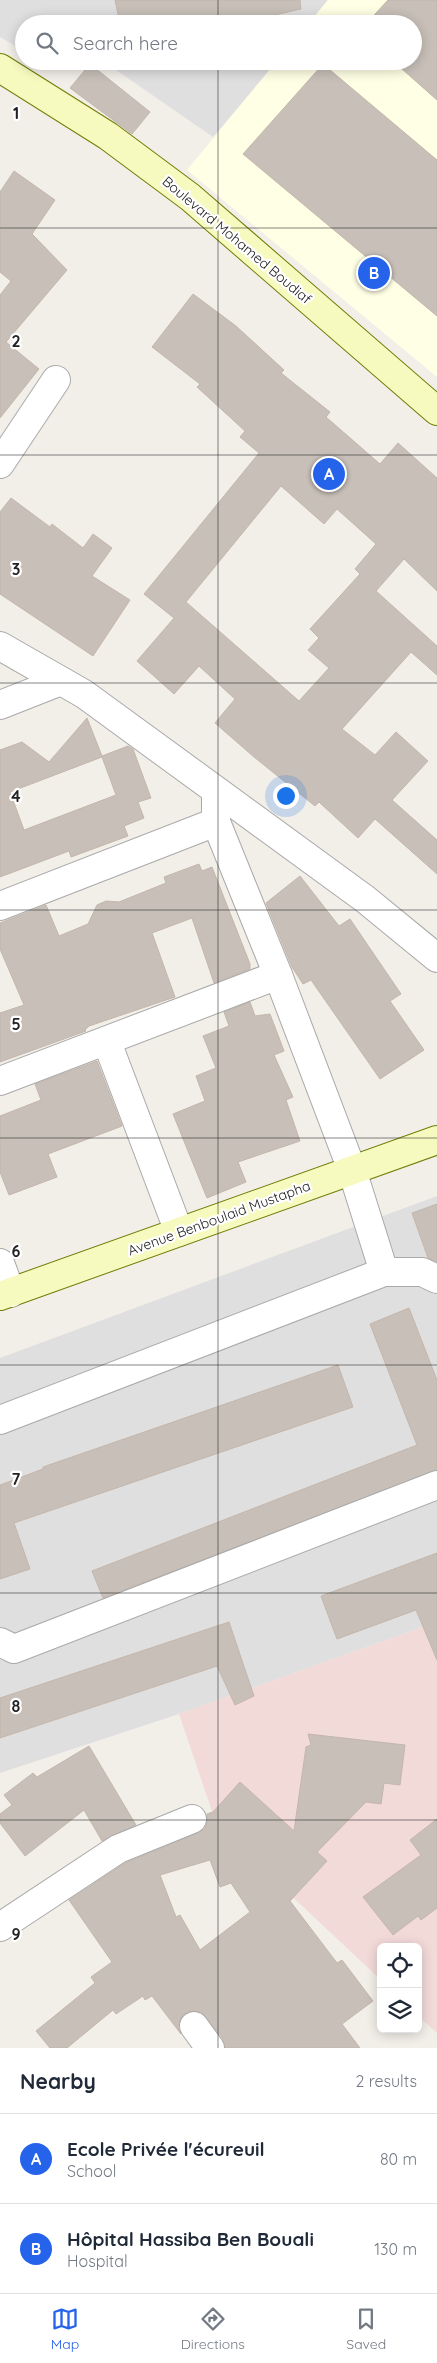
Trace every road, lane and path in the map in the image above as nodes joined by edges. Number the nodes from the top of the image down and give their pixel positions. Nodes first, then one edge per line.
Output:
1 (0, 68) edge
2 (56, 380) dead end
3 (437, 411) edge
4 (0, 464) edge
5 (0, 646) edge
6 (61, 681) junction
7 (0, 705) edge
8 (216, 792) junction
9 (216, 822) junction
10 (0, 906) edge
11 (437, 958) edge
12 (278, 975) junction
13 (107, 1042) junction
14 (0, 1081) edge
15 (437, 1140) edge
16 (352, 1170) junction
17 (179, 1232) junction
18 (0, 1263) edge
19 (384, 1272) junction
20 (437, 1279) edge
21 (5, 1294) edge
22 (0, 1420) edge
23 (437, 1485) edge
24 (0, 1642) edge
25 (192, 1819) dead end
26 (0, 1927) edge
27 (194, 2026) dead end
28 (210, 2048) edge

1 - 3 main road, Boulevard Mohamed Boudiaf
2 - 4 street
5 - 6 street
6 - 7 street
6 - 8 street
8 - 9 street
8 - 11 street
9 - 10 street
9 - 12 street
12 - 13 street
12 - 16 street
13 - 14 street
13 - 17 street
15 - 16 main road, Avenue Benboulaid Mustapha
16 - 17 main road, Avenue Benboulaid Mustapha
16 - 19 street
17 - 21 main road, Avenue Benboulaid Mustapha
18 - 21 street
19 - 20 street
19 - 22 street
23 - 24 street
25 - 26 street
27 - 28 street

